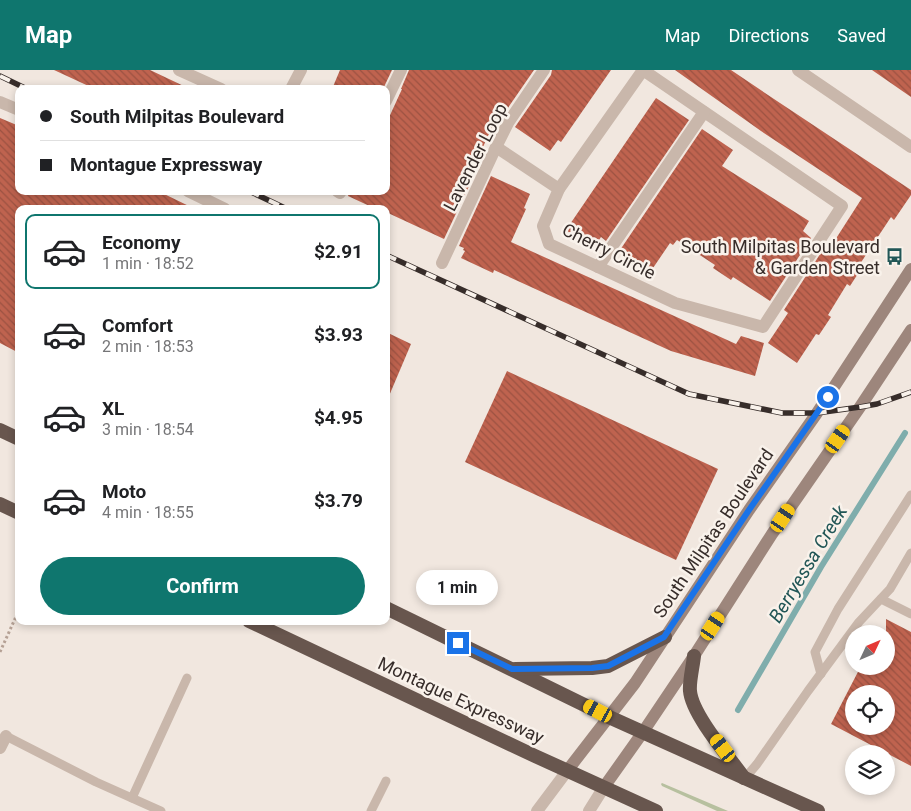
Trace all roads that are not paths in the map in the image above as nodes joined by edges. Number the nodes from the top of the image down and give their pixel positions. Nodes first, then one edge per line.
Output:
1 (179, 70) edge
2 (301, 70) edge
3 (402, 70) edge
4 (544, 70) edge
5 (643, 70) edge
6 (798, 70) edge
7 (202, 75) edge
8 (216, 85) edge
9 (293, 85) edge
10 (390, 93) edge
11 (0, 102) edge
12 (15, 108) edge
13 (704, 112) junction
14 (496, 147) junction
15 (911, 147) edge
16 (559, 189) junction
17 (196, 195) edge
18 (217, 205) edge
19 (442, 263) dead end
20 (598, 267) junction
21 (911, 269) edge
22 (911, 330) edge
23 (0, 430) edge
24 (15, 437) edge
25 (911, 495) edge
26 (0, 504) edge
27 (15, 511) edge
28 (911, 553) edge
29 (881, 599) junction
30 (390, 610) edge
31 (911, 614) edge
32 (259, 625) edge
33 (664, 637) junction
34 (694, 656) junction
35 (512, 669) junction
36 (821, 674) junction
37 (187, 678) dead end
38 (609, 717) junction
39 (643, 732) junction
40 (6, 736) joint
41 (0, 748) edge
42 (567, 770) junction
43 (745, 778) junction
44 (386, 781) dead end
45 (604, 787) junction
46 (132, 798) junction
47 (160, 811) edge
48 (371, 811) edge
49 (537, 811) edge
50 (589, 811) edge
51 (656, 811) edge
52 (818, 811) edge

1 - 7 street
2 - 9 street
3 - 10 street
4 - 14 street, Lavender Loop
5 - 13 street, Cherry Circle
5 - 16 street, Cherry Circle
6 - 15 street
7 - 8 street
11 - 12 street
13 - 20 street
13 - 20 street, Cherry Circle
14 - 16 street
14 - 19 street, Lavender Loop
16 - 20 street, Cherry Circle
17 - 18 street
21 - 33 main road, South Milpitas Boulevard
22 - 34 main road
23 - 24 highway
25 - 36 lane
26 - 27 highway
28 - 29 lane
29 - 31 lane
29 - 36 lane
30 - 35 highway
32 - 42 highway, Montague Expressway
33 - 35 highway
33 - 38 main road, South Milpitas Boulevard
34 - 39 main road
34 - 43 highway
35 - 38 highway
36 - 43 lane
37 - 46 lane
38 - 39 highway
38 - 42 main road, South Milpitas Boulevard
39 - 43 highway
39 - 45 main road
40 - 41 street
40 - 46 lane
42 - 45 highway, Montague Expressway
42 - 49 street, South Milpitas Boulevard
43 - 52 highway
44 - 48 lane
45 - 50 street
45 - 51 highway, Montague Expressway
46 - 47 lane

